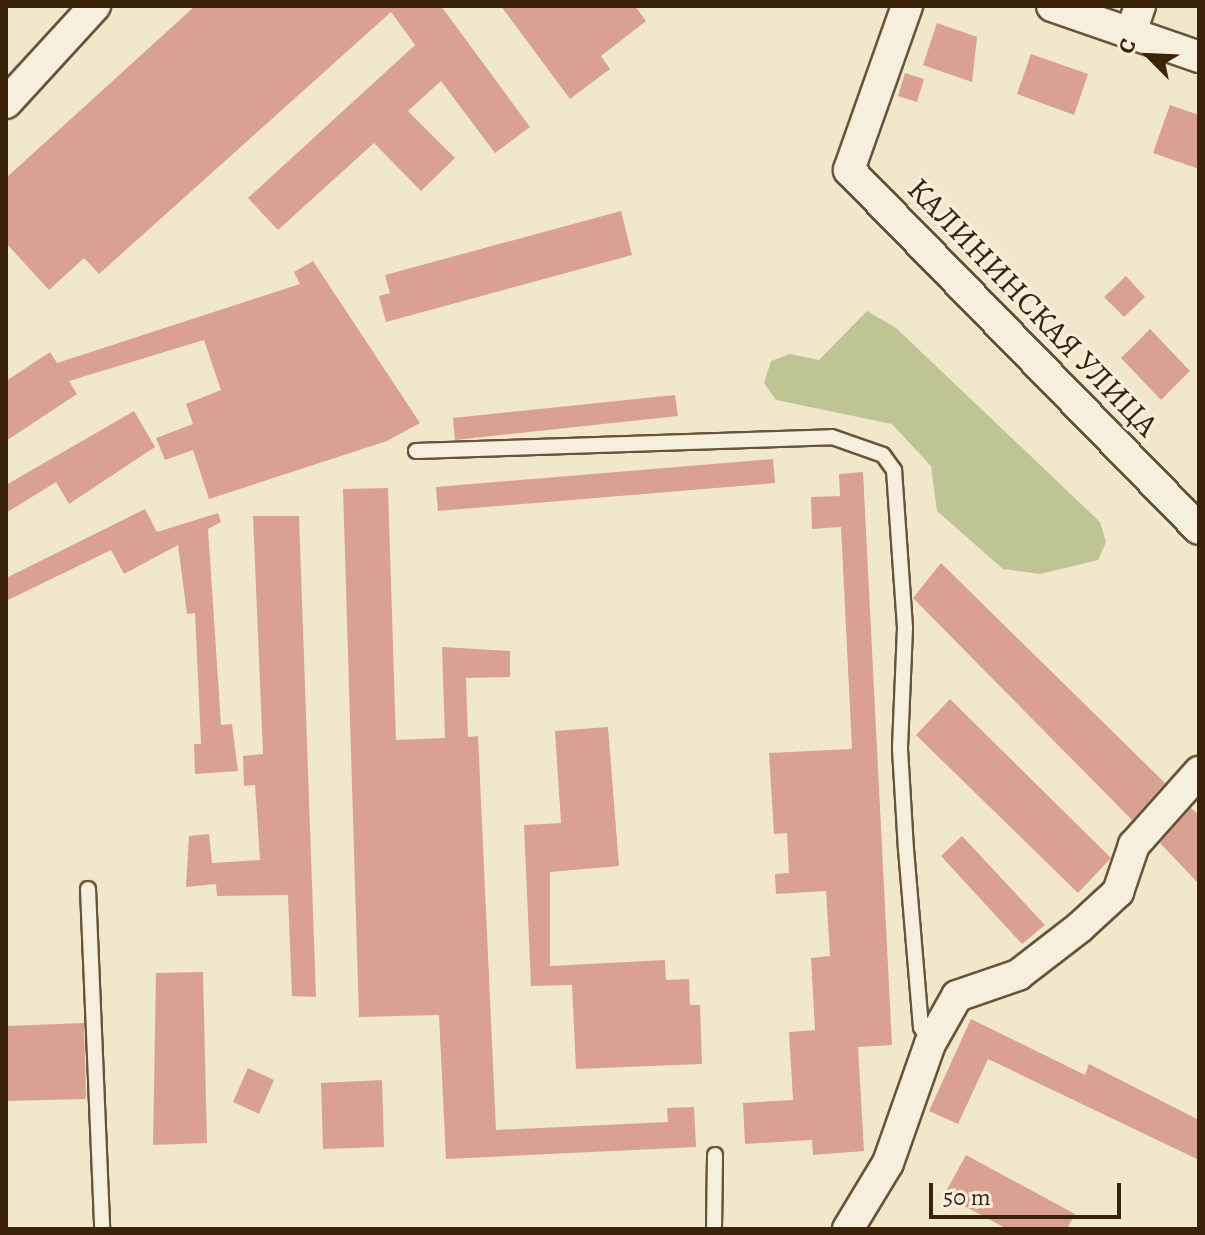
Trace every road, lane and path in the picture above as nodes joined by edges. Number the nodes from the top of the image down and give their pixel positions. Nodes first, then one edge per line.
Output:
1 (95, 6) edge
2 (907, 6) edge
3 (1052, 6) edge
4 (1140, 6) edge
5 (1130, 35) junction
6 (1199, 57) edge
7 (6, 103) edge
8 (416, 451) dead end
9 (1199, 529) edge
10 (1199, 772) edge
11 (88, 889) dead end
12 (930, 1044) junction
13 (715, 1155) dead end
14 (102, 1229) edge
15 (714, 1229) edge
16 (848, 1229) edge

1 - 7 street
2 - 9 street, КАЛИНИНСКАЯ УЛИЦА
3 - 5 street
4 - 5 street
5 - 6 street
8 - 12 lane
10 - 12 street
11 - 14 lane
12 - 16 street
13 - 15 lane

